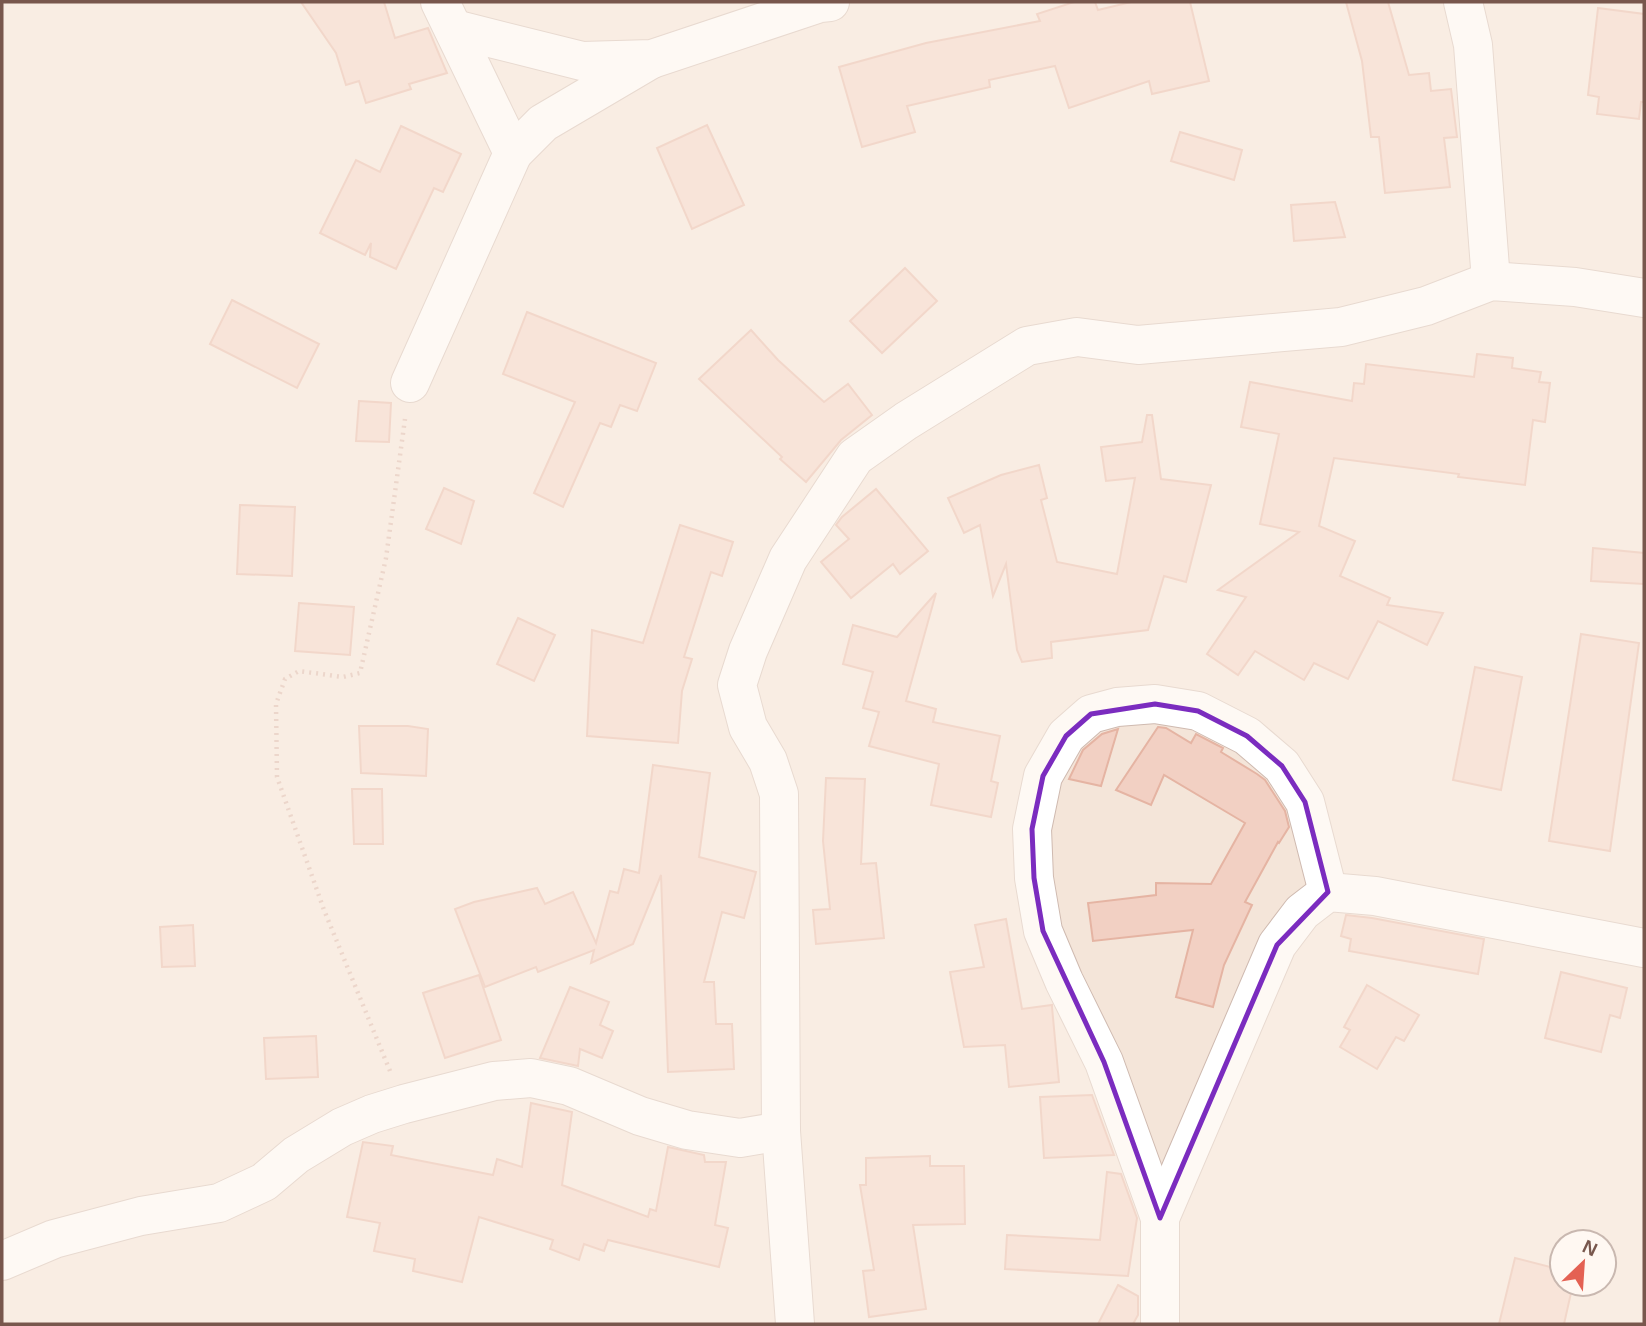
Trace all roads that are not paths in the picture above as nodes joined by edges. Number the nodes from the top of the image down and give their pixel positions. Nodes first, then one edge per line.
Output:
1 (830, 2) edge
2 (1463, 2) edge
3 (447, 15) edge
4 (652, 59) junction
5 (513, 153) junction
6 (1491, 281) junction
7 (1644, 298) edge
8 (410, 383) road end
9 (1328, 892) junction
10 (1644, 948) edge
11 (780, 1131) junction
12 (1160, 1217) junction
13 (2, 1261) edge
14 (795, 1324) edge
15 (1160, 1324) edge

1 - 4 street
2 - 6 street
3 - 4 street
3 - 5 street
4 - 5 street
5 - 8 street
6 - 7 street
6 - 11 street
9 - 10 street
9 - 12 street
9 - 12 street
11 - 13 street
11 - 14 street
12 - 15 street

